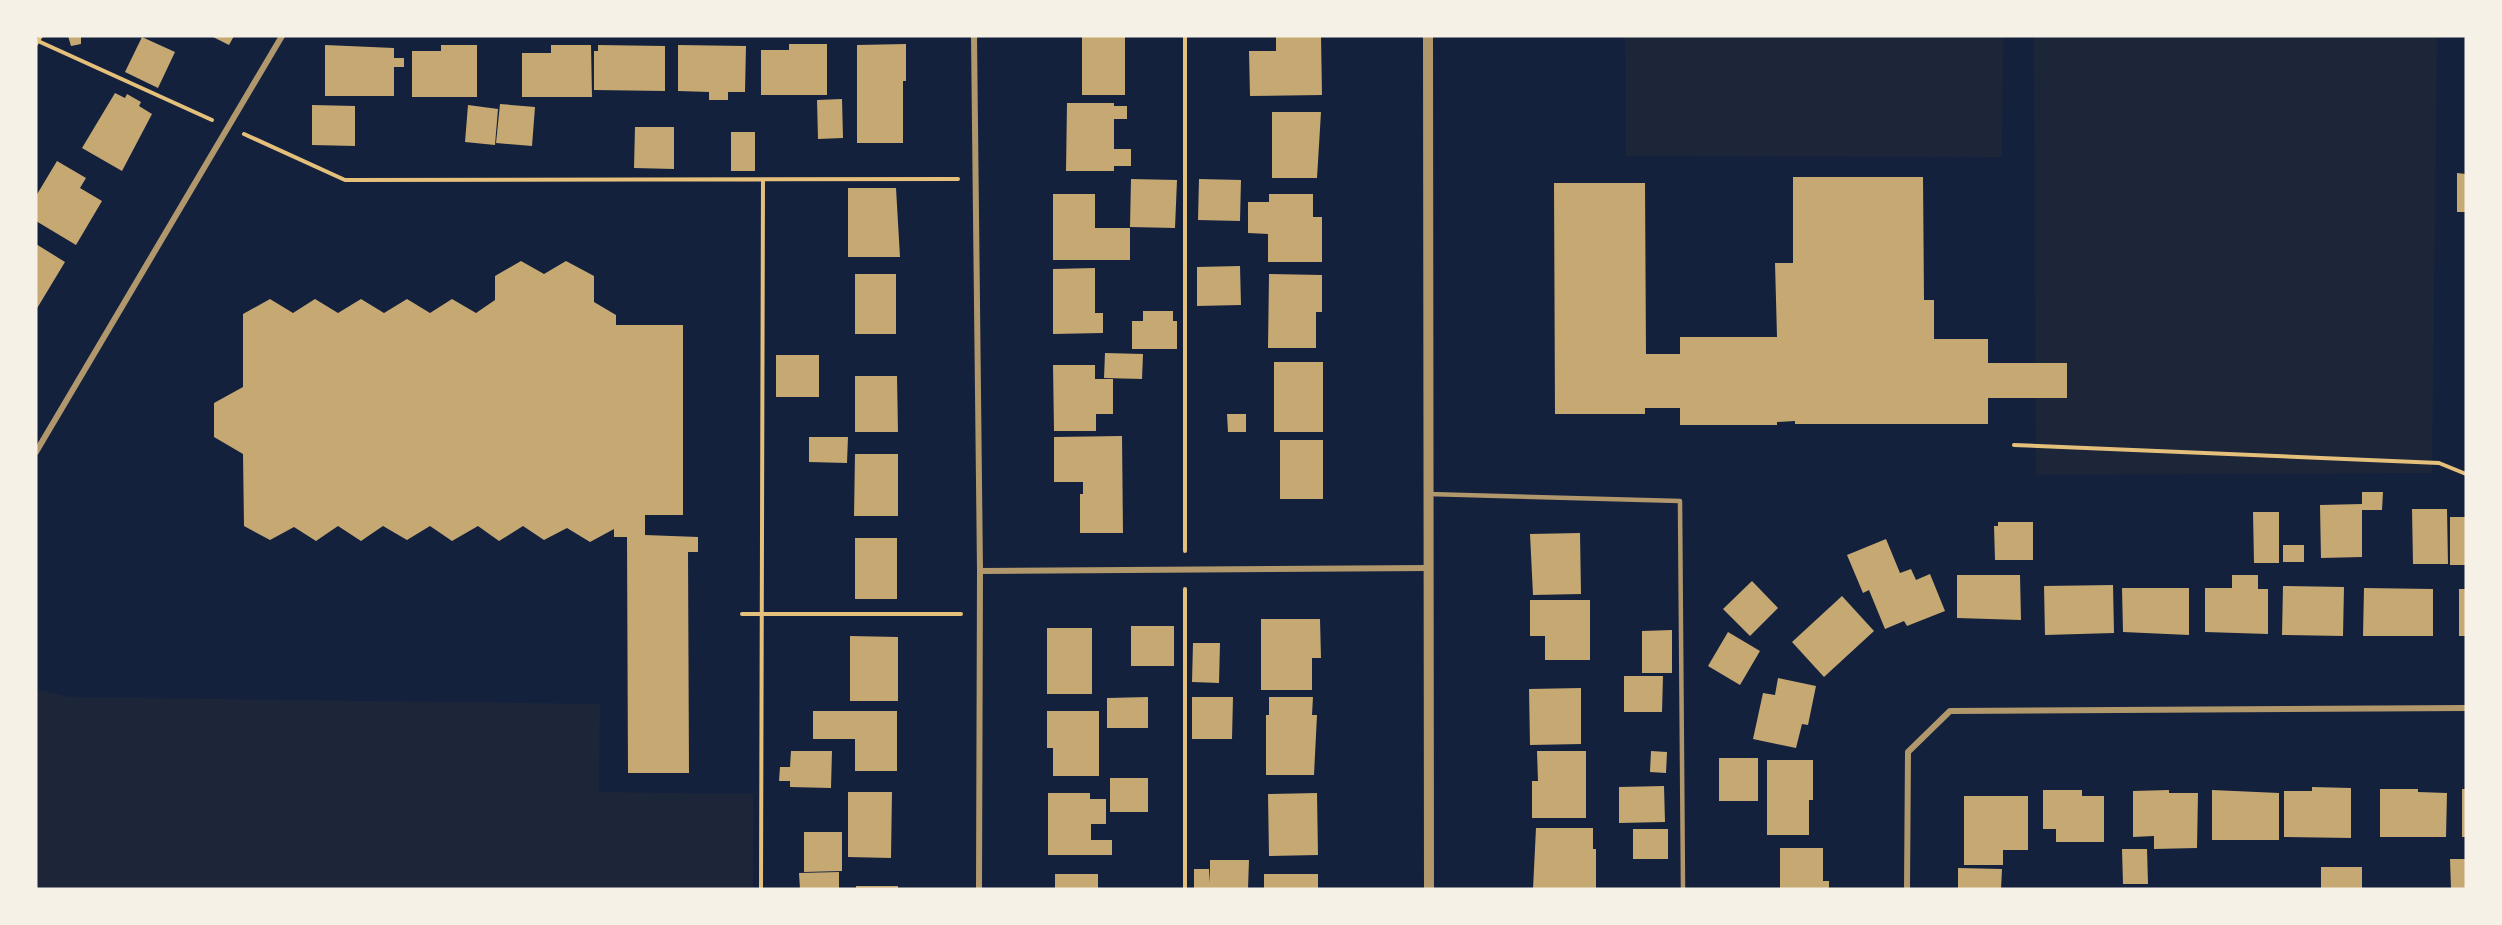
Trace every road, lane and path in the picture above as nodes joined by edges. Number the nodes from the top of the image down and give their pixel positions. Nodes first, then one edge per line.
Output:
1 (282, 36) edge
2 (974, 36) edge
3 (1185, 36) edge
4 (1428, 36) edge
5 (38, 40) edge
6 (229, 128) junction
7 (976, 179) junction
8 (763, 180) junction
9 (2014, 445) dead end
10 (36, 452) edge
11 (2466, 474) edge
12 (1428, 495) junction
13 (1185, 568) junction
14 (1428, 568) junction
15 (980, 571) junction
16 (742, 614) dead end
17 (760, 614) junction
18 (980, 614) junction
19 (2466, 708) edge
20 (761, 889) edge
21 (979, 889) edge
22 (1185, 889) edge
23 (1429, 889) edge
24 (1683, 889) edge
25 (1907, 889) edge

1 - 6 street
2 - 7 street
3 - 13 path
4 - 12 street
5 - 6 path
6 - 8 path
6 - 10 street
7 - 8 path
7 - 15 street
8 - 17 path
9 - 11 path
12 - 14 street
12 - 24 lane
13 - 14 street
13 - 15 street
13 - 22 path
14 - 23 street
15 - 18 street
16 - 17 path
17 - 18 path
17 - 20 path
18 - 21 street
19 - 25 street

